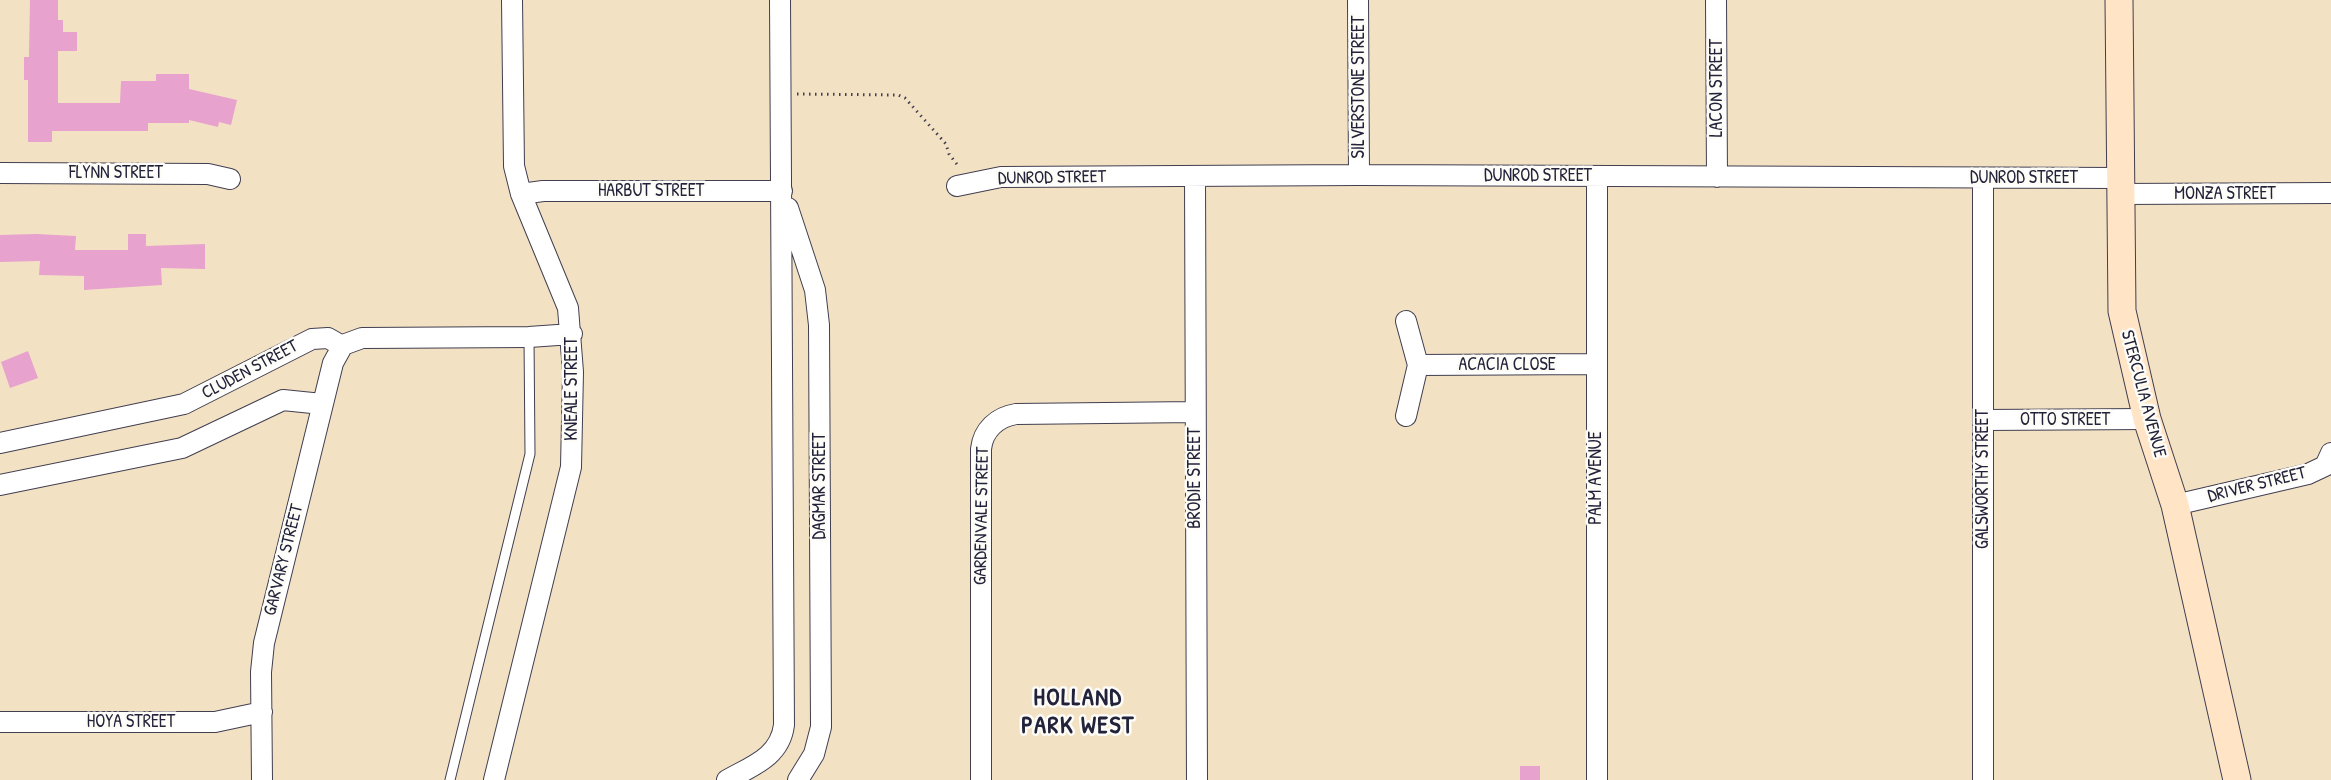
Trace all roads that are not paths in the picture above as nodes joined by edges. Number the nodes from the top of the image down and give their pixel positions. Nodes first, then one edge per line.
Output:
1 (512, 0) edge
2 (780, 0) edge
3 (1358, 0) edge
4 (1716, 0) edge
5 (2119, 0) edge
6 (0, 173) edge
7 (1359, 175) junction
8 (1195, 177) junction
9 (1597, 177) junction
10 (1717, 177) junction
11 (1983, 178) junction
12 (230, 179) dead end
13 (964, 184) road end
14 (2120, 186) junction
15 (782, 191) junction
16 (2331, 193) edge
17 (521, 195) junction
18 (1406, 321) dead end
19 (572, 334) junction
20 (529, 337) junction
21 (342, 346) junction
22 (1596, 364) junction
23 (1418, 365) junction
24 (322, 404) junction
25 (1195, 412) junction
26 (1406, 416) dead end
27 (2147, 419) junction
28 (1983, 420) junction
29 (0, 443) edge
30 (2329, 465) edge
31 (0, 486) edge
32 (2175, 505) junction
33 (262, 712) junction
34 (0, 722) edge
35 (262, 780) edge
36 (450, 780) edge
37 (494, 780) edge
38 (727, 780) edge
39 (798, 780) edge
40 (981, 780) edge
41 (1197, 780) edge
42 (1597, 780) edge
43 (1983, 780) edge
44 (2237, 780) edge

1 - 17 street, KNEALE STREET
2 - 15 street, DAGMAR STREET
3 - 7 street, SILVERSTONE STREET
4 - 10 street, LACON STREET
5 - 14 street, STERCULIA AVENUE
6 - 12 street, FLYNN STREET
7 - 8 street, DUNROD STREET
7 - 9 street, DUNROD STREET
8 - 13 street, DUNROD STREET
8 - 25 street, BRODIE STREET
9 - 10 street, DUNROD STREET
9 - 22 street, PALM AVENUE
10 - 11 street, DUNROD STREET
11 - 14 street, DUNROD STREET
11 - 28 street, GALSWORTHY STREET
14 - 16 street, MONZA STREET
14 - 27 street, STERCULIA AVENUE
15 - 17 street, HARBUT STREET
15 - 38 street, DAGMAR STREET
15 - 39 street, DAGMAR STREET
17 - 19 street, KNEALE STREET
18 - 23 street
19 - 20 street
19 - 37 street, KNEALE STREET
20 - 21 street
20 - 36 lane
21 - 24 street, GARVARY STREET
21 - 29 street, CLUDEN STREET
22 - 23 street, ACACIA CLOSE
22 - 42 street, PALM AVENUE
23 - 26 street
24 - 31 street
24 - 33 street, GARVARY STREET
25 - 40 street, GARDENVALE STREET
25 - 41 street, BRODIE STREET
27 - 28 street, OTTO STREET
27 - 32 street, STERCULIA AVENUE
28 - 43 street, GALSWORTHY STREET
30 - 32 street, DRIVER STREET
32 - 44 street, STERCULIA AVENUE
33 - 34 street, HOYA STREET
33 - 35 street, GARVARY STREET

